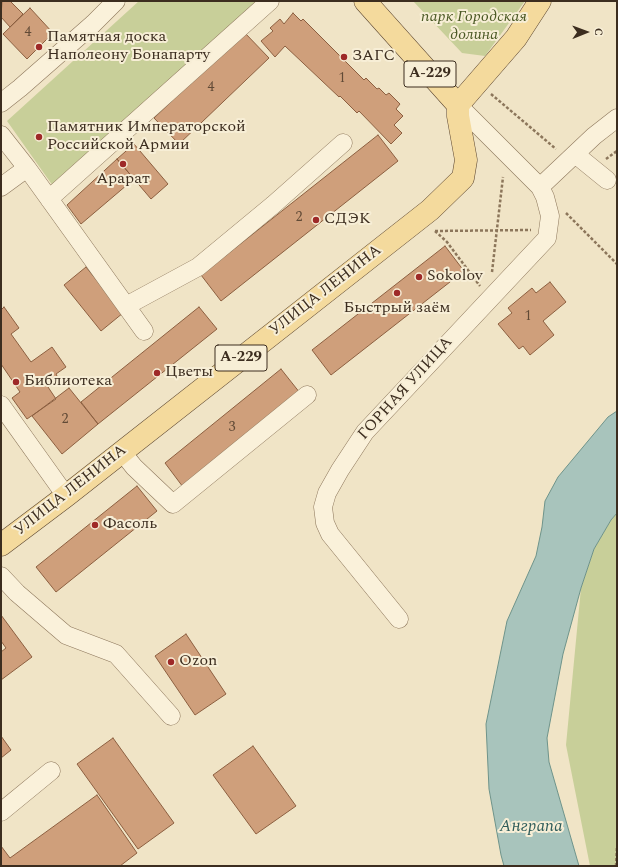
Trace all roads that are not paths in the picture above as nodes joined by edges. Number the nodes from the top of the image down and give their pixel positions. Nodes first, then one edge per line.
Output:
1 (116, 1) edge
2 (270, 1) edge
3 (365, 1) edge
4 (540, 1) edge
5 (1, 103) edge
6 (458, 105) junction
7 (617, 118) edge
8 (1, 135) edge
9 (343, 143) dead end
10 (572, 157) junction
11 (27, 168) junction
12 (607, 180) dead end
13 (1, 186) edge
14 (540, 187) junction
15 (49, 198) junction
16 (126, 306) junction
17 (144, 331) dead end
18 (307, 395) dead end
19 (1, 405) edge
20 (122, 452) junction
21 (66, 496) junction
22 (1, 545) edge
23 (1, 576) edge
24 (399, 619) dead end
25 (171, 716) dead end
26 (52, 771) dead end
27 (1, 812) edge

1 - 5 street
2 - 15 street
3 - 6 main road, А-229
4 - 6 main road
6 - 14 street
6 - 20 main road, УЛИЦА ЛЕНИНА / А-229
7 - 10 street
8 - 11 street
9 - 16 street
10 - 12 street
10 - 14 street
11 - 13 street
11 - 15 street
14 - 24 street, ГОРНАЯ УЛИЦА
15 - 16 street
16 - 17 street
18 - 20 street
19 - 21 street
20 - 21 main road, УЛИЦА ЛЕНИНА / А-229
21 - 22 main road, УЛИЦА ЛЕНИНА / А-229
23 - 25 street
26 - 27 street

